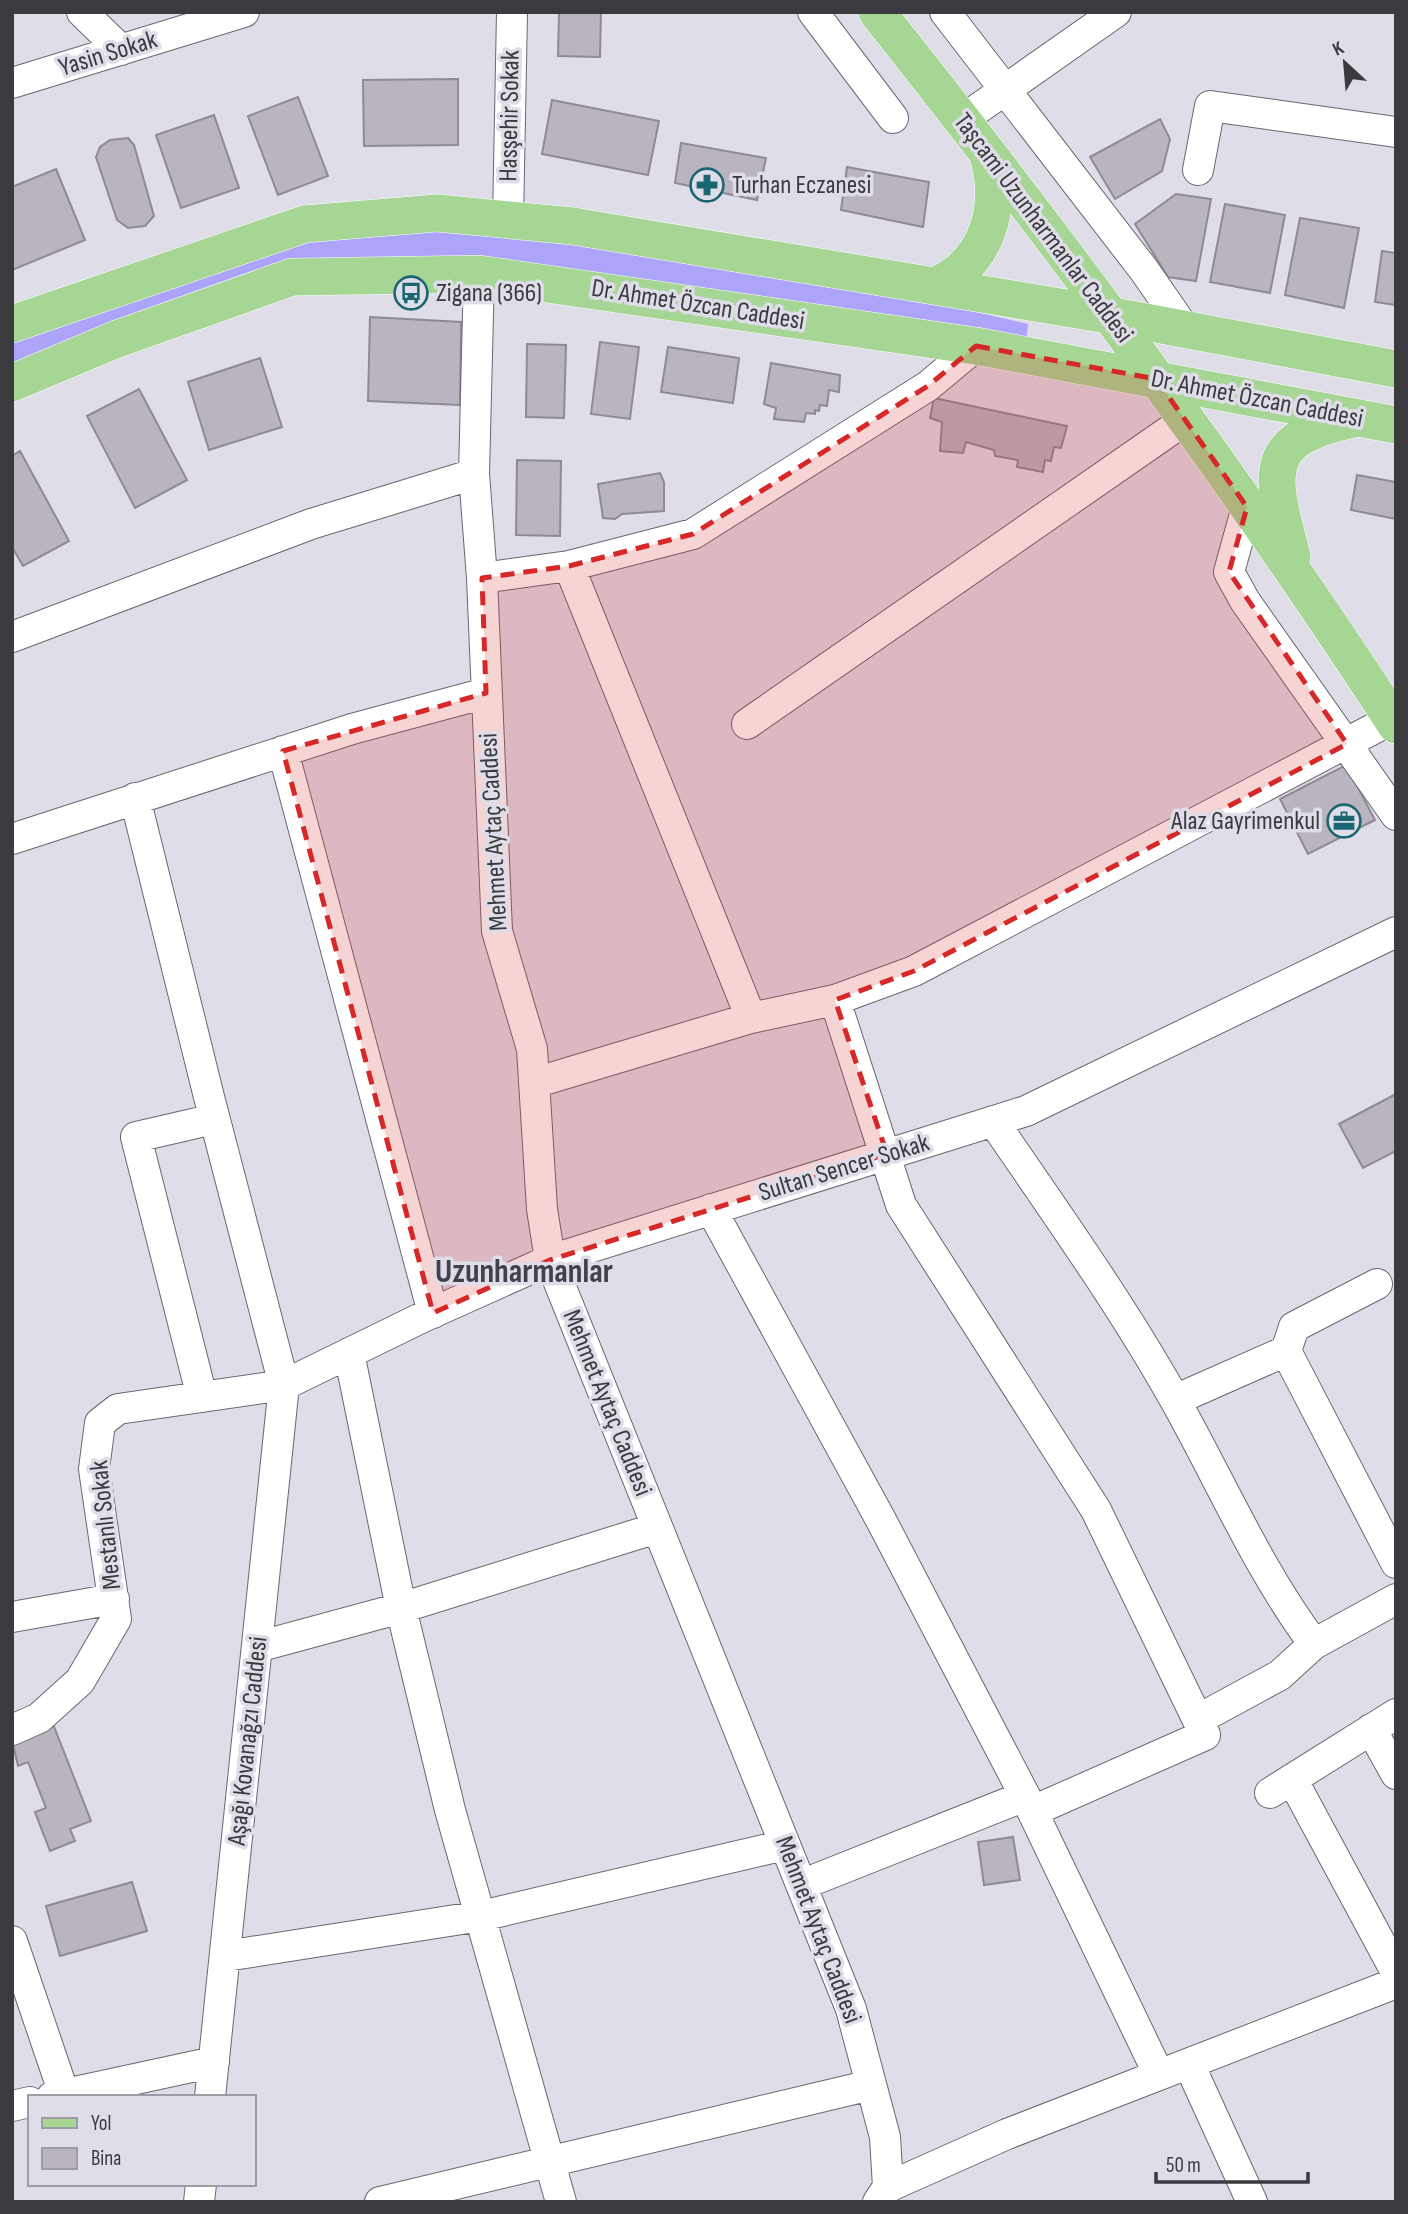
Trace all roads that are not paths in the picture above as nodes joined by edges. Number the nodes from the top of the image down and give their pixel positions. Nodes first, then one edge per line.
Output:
1 (82, 12) edge
2 (244, 12) edge
3 (512, 12) edge
4 (813, 12) edge
5 (877, 12) edge
6 (945, 12) edge
7 (1116, 12) edge
8 (121, 50) junction
9 (12, 83) edge
10 (1003, 89) junction
11 (893, 118) dead end
12 (962, 120) junction
13 (1396, 132) edge
14 (988, 154) junction
15 (1198, 170) dead end
16 (508, 220) junction
17 (480, 274) junction
18 (935, 286) junction
19 (1108, 315) junction
20 (12, 324) edge
21 (1187, 332) junction
22 (976, 346) junction
23 (1396, 369) edge
24 (1156, 379) junction
25 (12, 383) edge
26 (1360, 418) junction
27 (1185, 420) junction
28 (1396, 425) edge
29 (474, 474) junction
30 (1247, 507) junction
31 (569, 565) junction
32 (482, 578) junction
33 (1299, 584) junction
34 (12, 637) edge
35 (486, 693) junction
36 (1394, 722) edge
37 (747, 724) dead end
38 (1347, 744) junction
39 (283, 751) junction
40 (135, 798) junction
41 (1396, 815) edge
42 (12, 839) edge
43 (1396, 932) edge
44 (835, 1000) junction
45 (751, 1018) junction
46 (534, 1083) junction
47 (214, 1119) junction
48 (993, 1121) junction
49 (887, 1154) junction
50 (711, 1209) junction
51 (550, 1260) junction
52 (1377, 1284) dead end
53 (433, 1312) junction
54 (1286, 1351) junction
55 (349, 1353) junction
56 (284, 1385) junction
57 (202, 1397) junction
58 (1175, 1400) junction
59 (657, 1528) junction
60 (1396, 1563) edge
61 (114, 1599) junction
62 (1396, 1599) edge
63 (401, 1608) junction
64 (12, 1617) edge
65 (1314, 1644) junction
66 (257, 1647) junction
67 (1199, 1719) junction
68 (1383, 1722) edge
69 (12, 1730) edge
70 (1396, 1774) edge
71 (1029, 1803) junction
72 (785, 1845) junction
73 (801, 1885) junction
74 (481, 1916) junction
75 (12, 1941) edge
76 (226, 1955) junction
77 (1396, 1972) edge
78 (1396, 1983) edge
79 (214, 2062) junction
80 (1189, 2064) junction
81 (1160, 2075) junction
82 (872, 2085) junction
83 (58, 2095) edge
84 (210, 2095) edge
85 (550, 2164) junction
86 (883, 2194) edge
87 (380, 2202) edge
88 (561, 2202) edge
89 (1252, 2202) edge

1 - 8 street
2 - 8 street, Yasin Sokak
3 - 16 street, Hasşehir Sokak
4 - 11 street
5 - 12 main road, Taşcami Uzunharmanlar Caddesi
6 - 10 street
7 - 10 street
8 - 9 street, Yasin Sokak
10 - 12 street
10 - 21 street
12 - 14 main road, Taşcami Uzunharmanlar Caddesi
13 - 15 street
14 - 18 main road
14 - 19 main road, Taşcami Uzunharmanlar Caddesi
16 - 18 main road, Dr. Ahmet Özcan Caddesi
16 - 20 main road, Dr. Ahmet Özcan Caddesi
17 - 22 main road, Dr. Ahmet Özcan Caddesi
17 - 25 main road, Dr. Ahmet Özcan Caddesi
17 - 29 street, Mehmet Aytaç Caddesi
18 - 19 main road, Dr. Ahmet Özcan Caddesi
19 - 21 main road, Dr. Ahmet Özcan Caddesi
19 - 24 main road, Taşcami Uzunharmanlar Caddesi
21 - 23 main road, Dr. Ahmet Özcan Caddesi
22 - 24 main road, Dr. Ahmet Özcan Caddesi
22 - 31 street
24 - 26 main road, Dr. Ahmet Özcan Caddesi
24 - 27 main road, Taşcami Uzunharmanlar Caddesi
26 - 28 main road, Dr. Ahmet Özcan Caddesi
26 - 33 main road
27 - 30 main road, Taşcami Uzunharmanlar Caddesi
27 - 37 street
29 - 32 street, Mehmet Aytaç Caddesi
29 - 34 street
30 - 33 main road, Taşcami Uzunharmanlar Caddesi
30 - 38 street
31 - 32 street
31 - 45 street
32 - 35 street, Mehmet Aytaç Caddesi
33 - 36 main road, Taşcami Uzunharmanlar Caddesi
35 - 39 street
35 - 46 street, Mehmet Aytaç Caddesi
36 - 38 street
38 - 41 street
38 - 44 street
39 - 40 street
39 - 53 street
40 - 42 street
40 - 47 street
43 - 48 street, Sultan Sencer Sokak
44 - 45 street
44 - 49 street
45 - 46 street
46 - 51 street, Mehmet Aytaç Caddesi
47 - 56 street
47 - 57 street
48 - 49 street, Sultan Sencer Sokak
48 - 58 street
49 - 50 street, Sultan Sencer Sokak
49 - 67 street
50 - 51 street, Sultan Sencer Sokak
50 - 71 street
51 - 53 street, Sultan Sencer Sokak
51 - 59 street, Mehmet Aytaç Caddesi
52 - 54 street
53 - 55 street, Sultan Sencer Sokak
54 - 58 street
54 - 60 street
55 - 56 street, Sultan Sencer Sokak
55 - 63 street
56 - 57 street, Mestanlı Sokak
56 - 66 street, Aşağı Kovanağzı Caddesi
57 - 61 street, Mestanlı Sokak
58 - 65 street
59 - 63 street
59 - 72 street, Mehmet Aytaç Caddesi
61 - 64 street
61 - 69 street, Mestanlı Sokak
62 - 65 street
63 - 66 street
63 - 74 street
65 - 67 street
66 - 76 street, Aşağı Kovanağzı Caddesi
67 - 71 street
68 - 70 street
68 - 77 street
71 - 73 street
71 - 81 street
72 - 73 street, Mehmet Aytaç Caddesi
72 - 74 street
73 - 82 street, Mehmet Aytaç Caddesi
74 - 76 street
74 - 85 street
75 - 83 street
76 - 79 street, Aşağı Kovanağzı Caddesi
78 - 80 street
79 - 83 street
79 - 84 street, Aşağı Kovanağzı Caddesi
80 - 81 street
80 - 89 street
81 - 86 street
82 - 85 street
82 - 86 street, Mehmet Aytaç Caddesi
85 - 87 street
85 - 88 street

